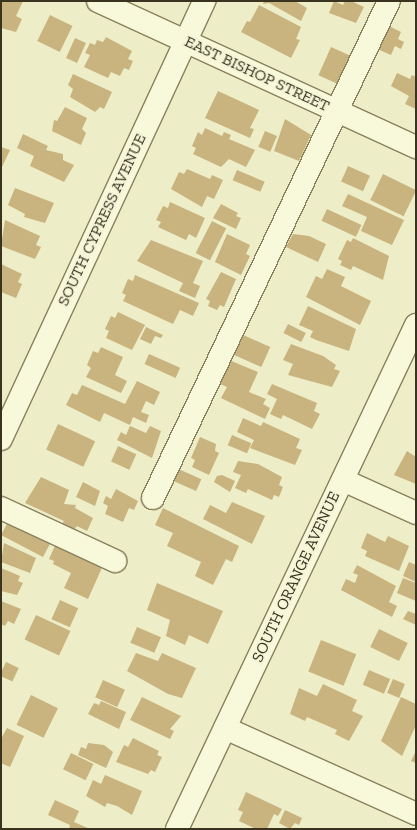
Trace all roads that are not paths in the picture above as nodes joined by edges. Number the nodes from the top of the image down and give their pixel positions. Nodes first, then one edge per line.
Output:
1 (98, 1) edge
2 (204, 1) edge
3 (388, 1) edge
4 (184, 41) junction
5 (337, 111) junction
6 (416, 147) edge
7 (416, 325) edge
8 (1, 439) edge
9 (342, 480) junction
10 (153, 498) dead end
11 (1, 508) edge
12 (416, 513) edge
13 (115, 561) dead end
14 (225, 728) junction
15 (416, 814) edge
16 (177, 829) edge

1 - 4 street, EAST BISHOP STREET
2 - 4 street, SOUTH CYPRESS AVENUE
3 - 5 street
4 - 5 street, EAST BISHOP STREET
4 - 8 street, SOUTH CYPRESS AVENUE
5 - 6 street, EAST BISHOP STREET
5 - 10 street
7 - 9 street, SOUTH ORANGE AVENUE
9 - 12 street
9 - 14 street, SOUTH ORANGE AVENUE
11 - 13 street
14 - 15 street
14 - 16 street, SOUTH ORANGE AVENUE

